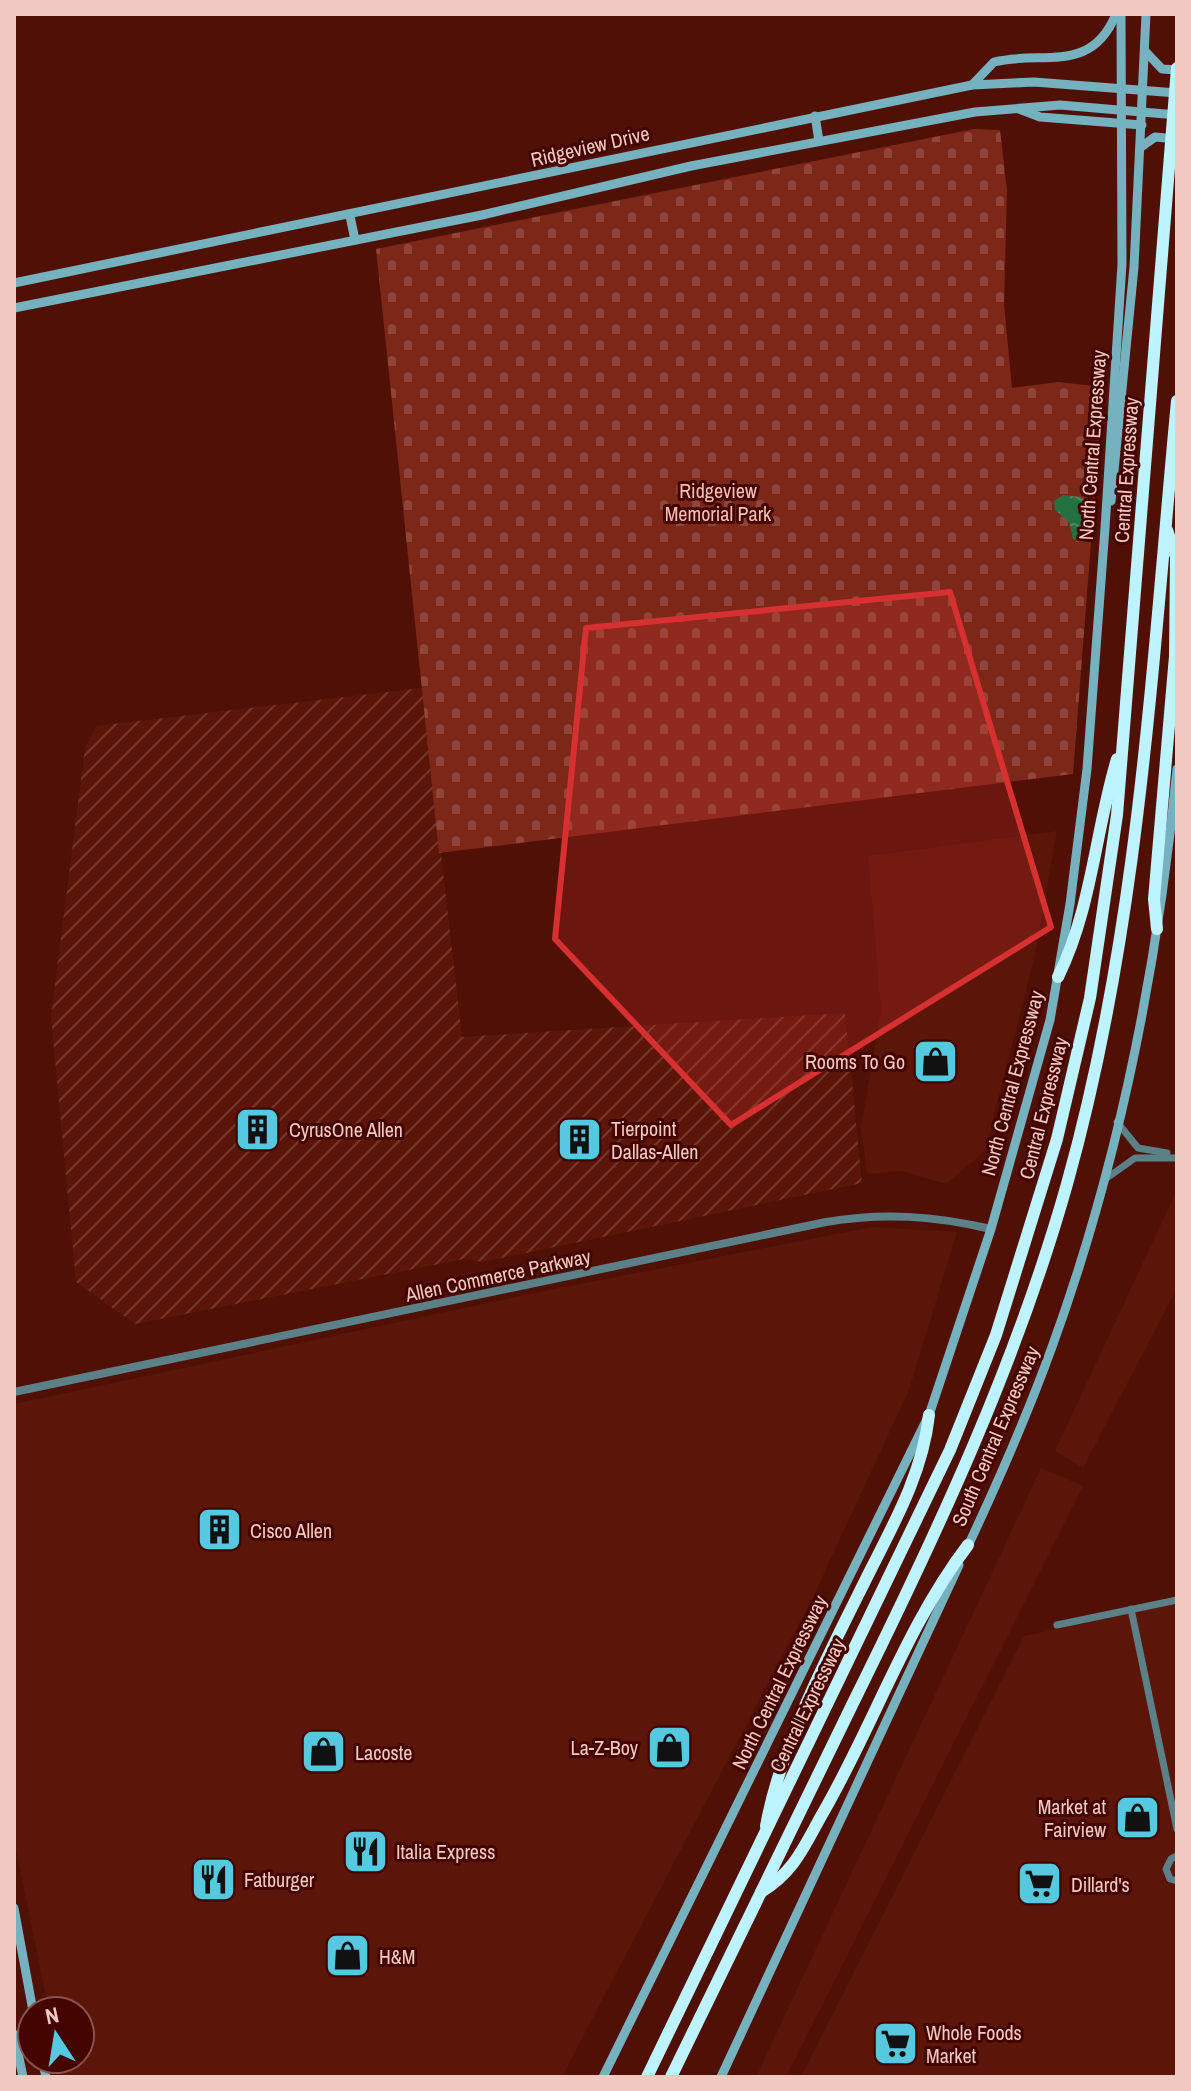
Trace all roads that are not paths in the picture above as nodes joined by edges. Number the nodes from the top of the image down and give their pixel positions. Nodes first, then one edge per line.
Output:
1 (1119, 14) edge
2 (1146, 14) edge
3 (1145, 51) junction
4 (1177, 69) edge
5 (972, 85) junction
6 (1144, 91) junction
7 (1177, 93) edge
8 (1016, 108) junction
9 (1143, 112) junction
10 (1177, 115) edge
11 (815, 116) junction
12 (1142, 125) junction
13 (1177, 139) edge
14 (819, 141) junction
15 (1141, 147) junction
16 (350, 216) junction
17 (355, 240) junction
18 (14, 283) edge
19 (14, 308) edge
20 (1177, 401) edge
21 (1165, 526) junction
22 (1105, 528) junction
23 (1124, 737) junction
24 (1177, 769) edge
25 (1157, 929) junction
26 (1058, 977) junction
27 (1117, 1122) junction
28 (1177, 1156) edge
29 (1102, 1181) junction
30 (991, 1229) junction
31 (14, 1392) edge
32 (929, 1415) junction
33 (968, 1545) junction
34 (1177, 1600) edge
35 (1131, 1609) junction
36 (1057, 1625) dead end
37 (1177, 1829) edge
38 (763, 1843) junction
39 (1177, 1856) edge
40 (1177, 1881) edge
41 (761, 1892) junction
42 (14, 1908) edge
43 (30, 1995) edge
44 (14, 2034) edge
45 (23, 2077) edge
46 (603, 2077) edge
47 (647, 2077) edge
48 (671, 2077) edge
49 (721, 2077) edge

1 - 5 main road
1 - 22 main road, North Central Expressway
2 - 3 main road
3 - 4 main road
3 - 6 main road
4 - 23 highway, Central Expressway
5 - 6 main road, Ridgeview Drive
5 - 11 main road, Ridgeview Drive
6 - 7 main road, Ridgeview Drive
6 - 9 main road
8 - 9 main road, Ridgeview Drive
8 - 12 main road
8 - 14 main road, Ridgeview Drive
9 - 10 main road, Ridgeview Drive
9 - 12 main road
11 - 14 main road
11 - 16 main road, Ridgeview Drive
12 - 15 main road
13 - 15 main road
14 - 17 main road, Ridgeview Drive
15 - 22 main road
16 - 17 main road
16 - 18 main road, Ridgeview Drive
17 - 19 main road, Ridgeview Drive
20 - 21 highway, Central Expressway
21 - 25 highway
21 - 41 highway, Central Expressway
22 - 26 main road, North Central Expressway
23 - 26 highway
23 - 38 highway, Central Expressway
24 - 25 main road, South Central Expressway
25 - 27 main road, South Central Expressway
26 - 30 main road, North Central Expressway
27 - 28 street
27 - 29 main road, South Central Expressway
28 - 29 street
29 - 33 main road, South Central Expressway
30 - 31 street, Allen Commerce Parkway
30 - 32 main road, North Central Expressway
32 - 38 highway
32 - 46 main road, North Central Expressway
33 - 41 highway
33 - 49 main road, South Central Expressway
34 - 35 street
35 - 36 street
35 - 37 street
38 - 47 highway, Central Expressway
39 - 40 street
41 - 48 highway, Central Expressway
42 - 43 main road
44 - 45 main road

